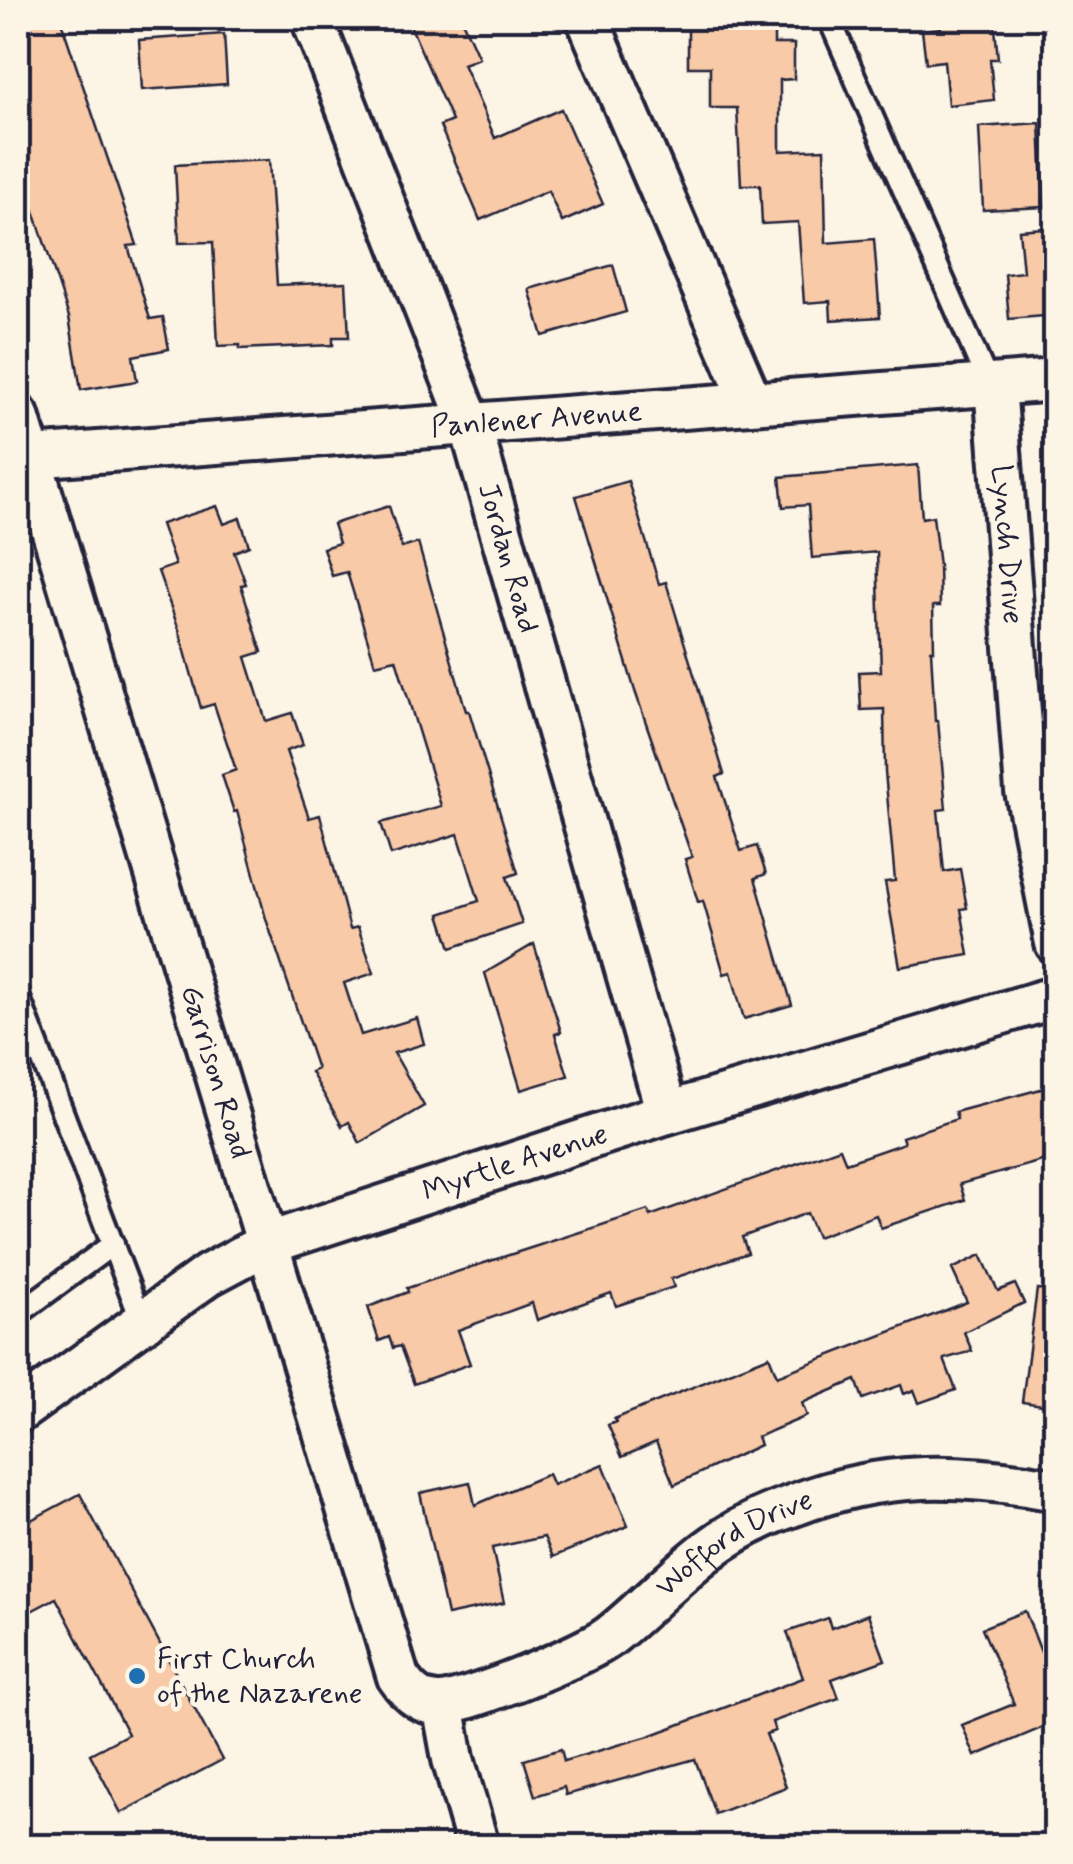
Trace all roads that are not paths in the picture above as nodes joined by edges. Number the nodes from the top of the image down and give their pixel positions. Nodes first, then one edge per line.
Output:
1 (312, 18) edge
2 (587, 18) edge
3 (829, 18) edge
4 (1056, 380) edge
5 (992, 385) junction
6 (751, 401) junction
7 (18, 416) edge
8 (470, 424) junction
9 (25, 458) edge
10 (1056, 943) edge
11 (18, 995) edge
12 (1056, 996) edge
13 (667, 1113) junction
14 (113, 1244) junction
15 (266, 1244) junction
16 (18, 1314) edge
17 (142, 1322) junction
18 (18, 1412) edge
19 (1056, 1490) edge
20 (443, 1704) junction
21 (478, 1846) edge

1 - 8 street, Jordan Road
2 - 6 street
3 - 5 lane
4 - 5 street, Panlener Avenue
5 - 6 street, Panlener Avenue
5 - 10 street, Lynch Drive
6 - 8 street, Panlener Avenue
7 - 9 street, Garrison Road
8 - 9 street, Panlener Avenue
8 - 13 street, Jordan Road
9 - 15 street, Garrison Road
11 - 14 lane
12 - 13 street, Myrtle Avenue
13 - 15 street, Myrtle Avenue
14 - 16 lane
14 - 17 lane
15 - 17 street, Myrtle Avenue
15 - 20 street, Garrison Road
17 - 18 street, Myrtle Avenue
19 - 20 street, Wofford Drive
20 - 21 street

